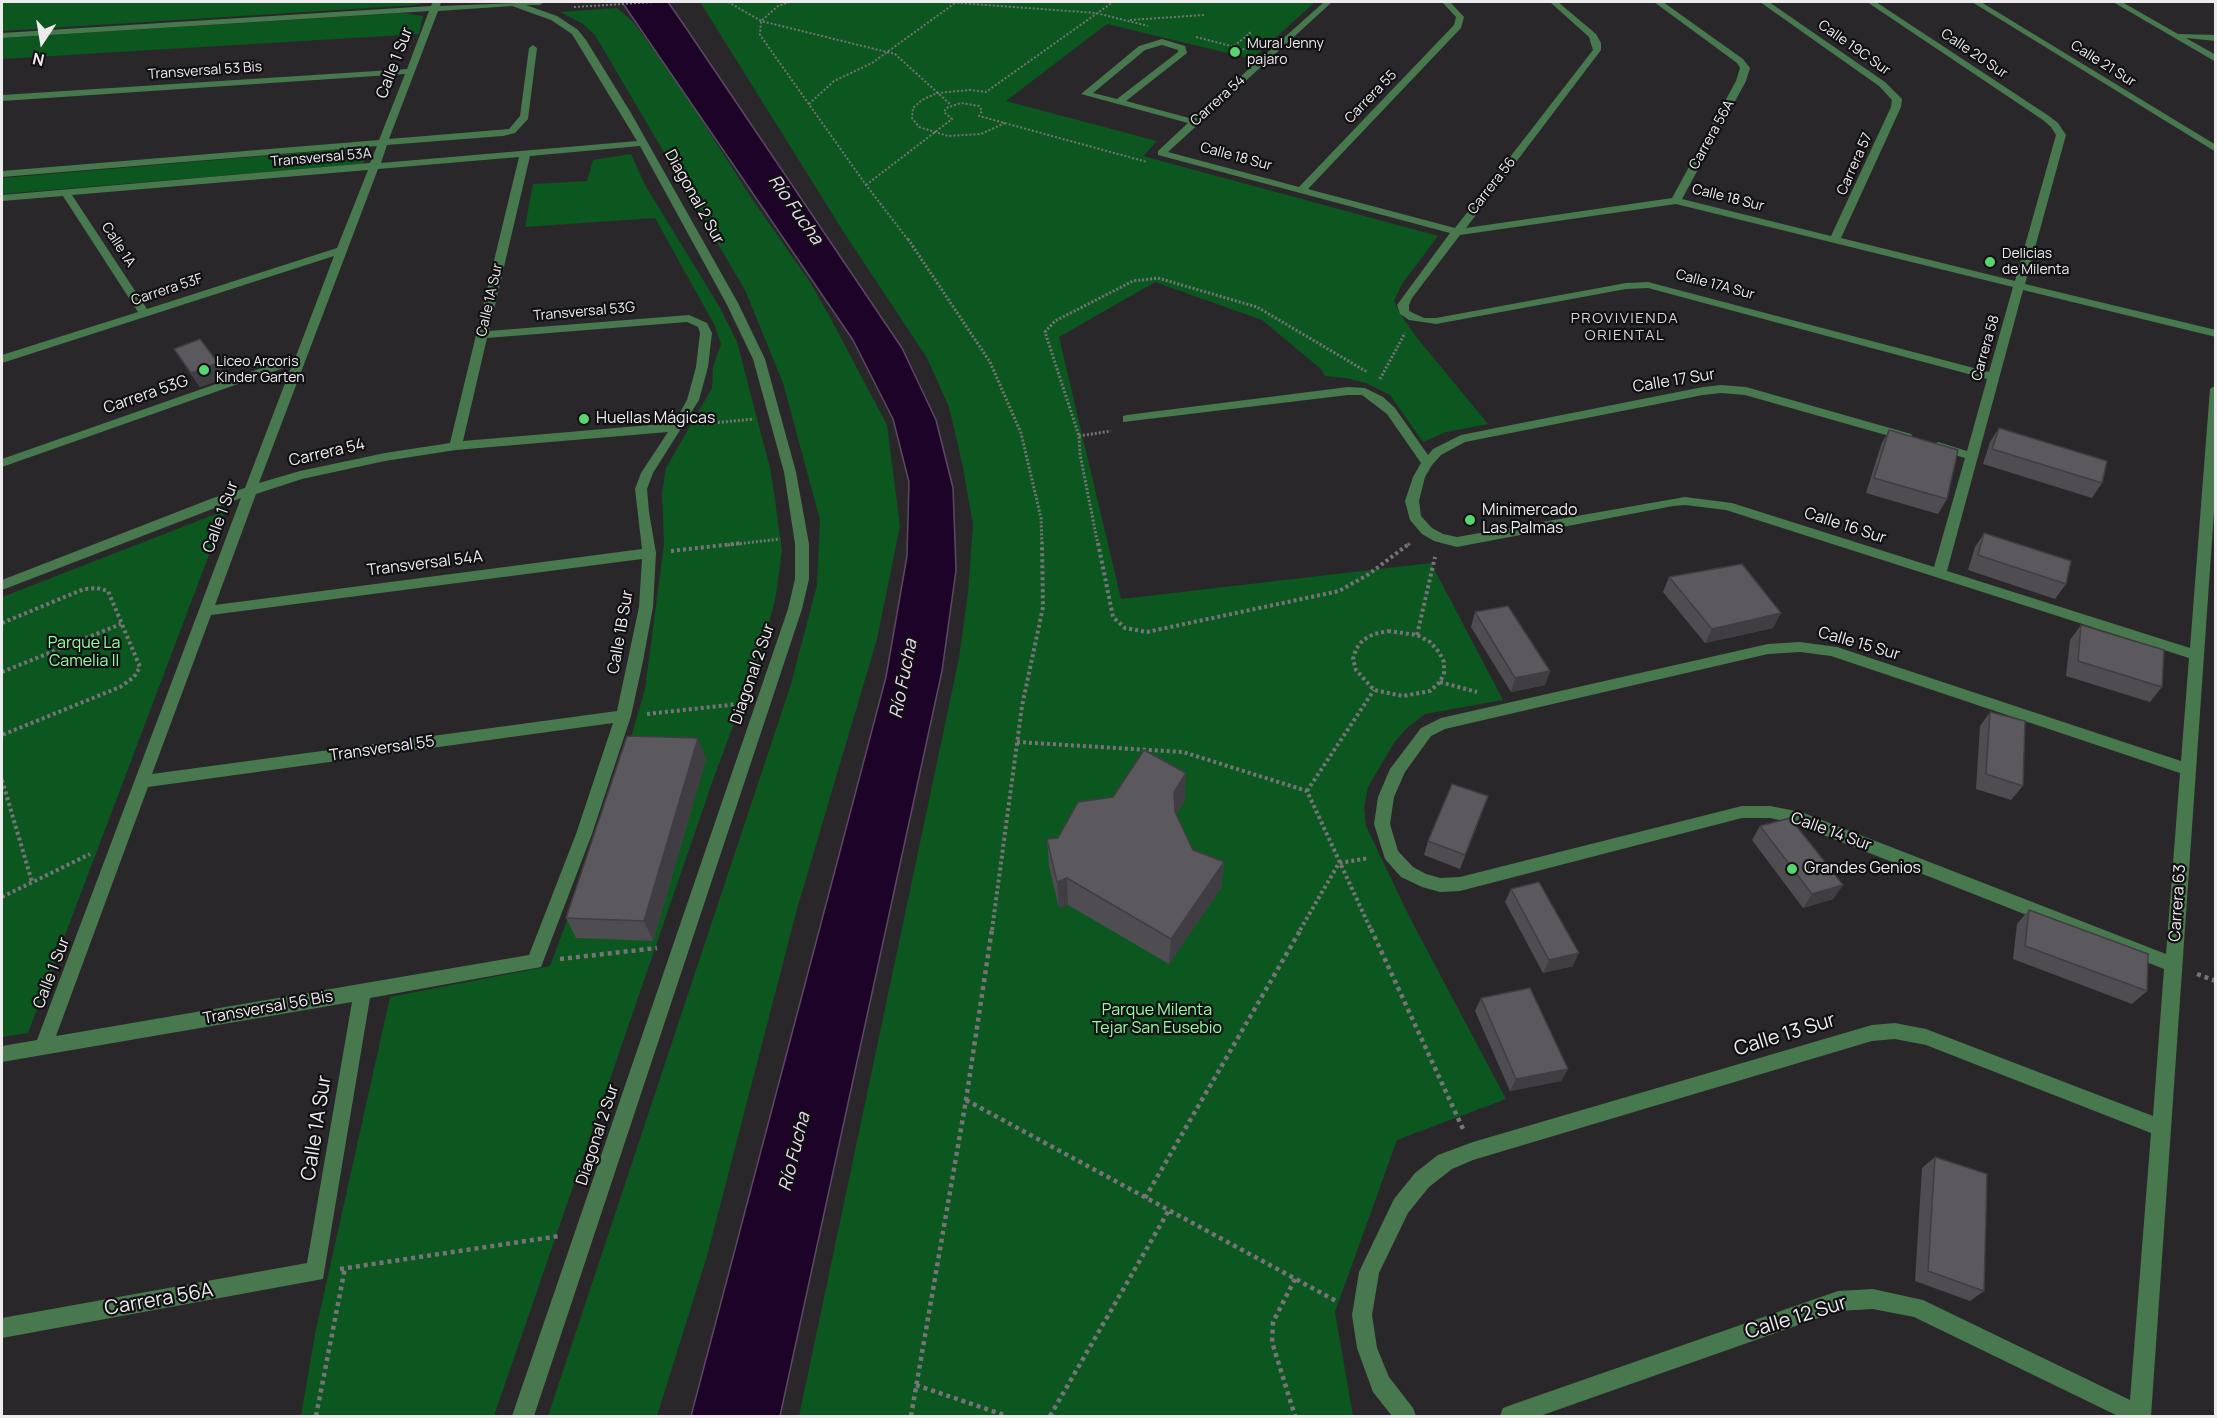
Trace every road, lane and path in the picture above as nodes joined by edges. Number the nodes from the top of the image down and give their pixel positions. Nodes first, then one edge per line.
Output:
1 (540, 2) edge
2 (654, 2) edge
3 (728, 2) edge
4 (790, 2) edge
5 (945, 2) edge
6 (958, 2) edge
7 (1113, 2) edge
8 (1328, 2) edge
9 (1446, 2) edge
10 (1554, 2) edge
11 (1658, 2) edge
12 (1764, 2) edge
13 (1871, 2) edge
14 (1976, 2) edge
15 (2116, 2) edge
16 (511, 3) junction
17 (954, 3) junction
18 (436, 5) edge
19 (598, 6) dead end
20 (1096, 13) junction
21 (1204, 15) dead end
22 (1124, 20) dead end
23 (761, 21) junction
24 (1248, 32) dead end
25 (2173, 34) junction
26 (2, 35) edge
27 (2216, 38) edge
28 (1234, 46) dead end
29 (532, 48) dead end
30 (888, 52) junction
31 (2216, 58) edge
32 (411, 71) junction
33 (937, 93) junction
34 (2, 98) edge
35 (1897, 99) joint
36 (1119, 102) junction
37 (809, 105) junction
38 (951, 105) junction
39 (979, 116) dead end
40 (1195, 122) junction
41 (1005, 123) dead end
42 (2060, 131) joint
43 (933, 133) junction
44 (384, 142) junction
45 (643, 143) junction
46 (2216, 149) edge
47 (1161, 153) joint
48 (525, 154) junction
49 (374, 167) junction
50 (2, 174) edge
51 (866, 184) junction
52 (1301, 190) junction
53 (66, 193) junction
54 (2, 198) edge
55 (1676, 201) junction
56 (1456, 232) junction
57 (1835, 240) junction
58 (343, 250) junction
59 (2019, 285) junction
60 (144, 313) junction
61 (689, 318) joint
62 (1418, 320) junction
63 (2216, 334) edge
64 (482, 335) junction
65 (301, 358) junction
66 (2, 359) edge
67 (1370, 373) dead end
68 (1994, 377) junction
69 (1388, 387) dead end
70 (2216, 389) edge
71 (775, 416) junction
72 (1127, 420) dead end
73 (677, 427) junction
74 (456, 446) junction
75 (1971, 456) junction
76 (2, 463) edge
77 (1427, 463) junction
78 (250, 491) junction
79 (1427, 531) junction
80 (801, 537) junction
81 (1439, 538) junction
82 (2210, 545) edge
83 (649, 554) junction
84 (1939, 574) junction
85 (2, 585) edge
86 (206, 611) junction
87 (2, 623) edge
88 (121, 624) junction
89 (1417, 635) junction
90 (2196, 656) junction
91 (2, 672) edge
92 (1374, 690) junction
93 (763, 702) junction
94 (622, 716) junction
95 (2, 735) edge
96 (1017, 742) junction
97 (2188, 770) junction
98 (2, 780) edge
99 (142, 782) junction
100 (1307, 791) junction
101 (121, 839) junction
102 (1391, 854) junction
103 (1339, 863) junction
104 (32, 882) junction
105 (2, 897) edge
106 (680, 945) junction
107 (535, 962) junction
108 (2173, 965) junction
109 (362, 992) junction
110 (43, 1047) junction
111 (2, 1053) edge
112 (966, 1100) junction
113 (2161, 1128) junction
114 (1473, 1151) junction
115 (1145, 1198) junction
116 (1169, 1210) junction
117 (584, 1233) junction
118 (345, 1268) junction
119 (316, 1272) junction
120 (1295, 1279) junction
121 (1362, 1316) junction
122 (2, 1328) edge
123 (916, 1385) junction
124 (316, 1416) edge
125 (523, 1416) edge
126 (911, 1416) edge
127 (1007, 1416) edge
128 (1050, 1416) edge
129 (1295, 1416) edge
130 (1404, 1416) edge
131 (1511, 1416) edge
132 (2140, 1416) edge

1 - 16 street
2 - 19 path
3 - 23 path
4 - 23 path
5 - 17 path
6 - 17 path
7 - 20 path
8 - 40 street, Carrera 54
9 - 52 street, Carrera 55
10 - 56 street, Carrera 56
11 - 55 street, Carrera 56A
12 - 35 street, Calle 19C Sur
13 - 42 street, Calle 20 Sur
14 - 46 street, Calle 21 Sur
15 - 25 street
16 - 18 street
16 - 45 street, Diagonal 2 Sur
17 - 20 path
17 - 30 path
18 - 26 street
18 - 32 street, Calle 1 Sur
20 - 33 path
21 - 22 path
23 - 30 path
23 - 37 path
24 - 28 path
25 - 27 street
25 - 31 street
29 - 44 street, Transversal 53A
30 - 33 path
30 - 37 path
32 - 34 street, Transversal 53 Bis
32 - 44 street, Calle 1 Sur
33 - 38 path
33 - 43 path
35 - 57 street, Carrera 57
36 - 36 street
36 - 40 street
37 - 51 path
38 - 39 path
38 - 43 path
40 - 47 street, Carrera 54
41 - 43 path
42 - 59 street, Carrera 58
43 - 51 path
44 - 49 street, Calle 1 Sur
44 - 50 street, Transversal 53A
45 - 48 street, Transversal 53A
45 - 71 street, Diagonal 2 Sur
47 - 52 street, Calle 18 Sur
48 - 49 street, Transversal 53A
48 - 64 street, Calle 1A Sur
49 - 53 street, Transversal 53A
49 - 58 street, Calle 1 Sur
51 - 96 path
52 - 56 street, Calle 18 Sur
53 - 54 street, Transversal 53A
53 - 60 street, Calle 1A
55 - 56 street, Calle 18 Sur
55 - 57 street, Calle 18 Sur
56 - 62 street, Carrera 56
57 - 59 street, Calle 18 Sur
58 - 60 street, Carrera 53F
58 - 65 street, Calle 1 Sur
59 - 63 street, Calle 18 Sur
59 - 68 street, Carrera 58
60 - 66 street, Carrera 53F
61 - 64 street, Transversal 53G
61 - 73 street, Calle 1B Sur
62 - 68 street, Calle 17A Sur
62 - 69 path
64 - 74 street, Calle 1A Sur
65 - 76 street, Carrera 53G
65 - 78 street, Calle 1 Sur
67 - 79 path
68 - 75 street, Carrera 58
70 - 82 street, Carrera 63
71 - 73 path
71 - 80 street, Diagonal 2 Sur
72 - 77 street
73 - 74 street, Carrera 54
73 - 83 street, Calle 1B Sur
74 - 78 street, Carrera 54
75 - 77 street, Calle 17 Sur
75 - 84 street, Carrera 58
77 - 79 street
78 - 85 street, Carrera 54
78 - 86 street, Calle 1 Sur
79 - 81 street
80 - 83 path
80 - 93 street, Diagonal 2 Sur
81 - 84 street, Calle 16 Sur
81 - 89 path
82 - 90 street, Carrera 63
83 - 86 street, Transversal 54A
83 - 94 street, Calle 1B Sur
84 - 90 street, Calle 16 Sur
86 - 99 street, Calle 1 Sur
87 - 88 path
88 - 91 path
88 - 95 path
89 - 92 path
89 - 92 path
90 - 97 street, Carrera 63
92 - 100 path
93 - 94 path
93 - 106 street, Diagonal 2 Sur
94 - 99 street, Transversal 55
94 - 107 street, Calle 1B Sur
96 - 100 path
96 - 112 path
97 - 102 street, Calle 15 Sur
97 - 108 street, Carrera 63
98 - 104 path
99 - 101 street, Calle 1 Sur
100 - 103 path
101 - 104 path
101 - 110 street, Calle 1 Sur
102 - 103 path
102 - 108 street, Calle 14 Sur
103 - 114 path
103 - 115 path
104 - 105 path
106 - 107 path
106 - 117 street, Diagonal 2 Sur
107 - 109 street, Transversal 56 Bis
108 - 113 street, Carrera 63
109 - 110 street, Transversal 56 Bis
109 - 119 street, Calle 1A Sur
110 - 111 street, Transversal 56 Bis
112 - 115 path
112 - 123 path
113 - 114 street, Calle 13 Sur
113 - 132 street, Carrera 63
114 - 121 street, Calle 13 Sur
115 - 116 path
116 - 120 path
116 - 128 path
117 - 118 path
117 - 125 street, Diagonal 2 Sur
118 - 119 path
118 - 124 path
119 - 122 street, Carrera 56A
120 - 121 path
120 - 129 path
121 - 130 street
123 - 126 path
123 - 127 path
131 - 132 street, Calle 12 Sur

